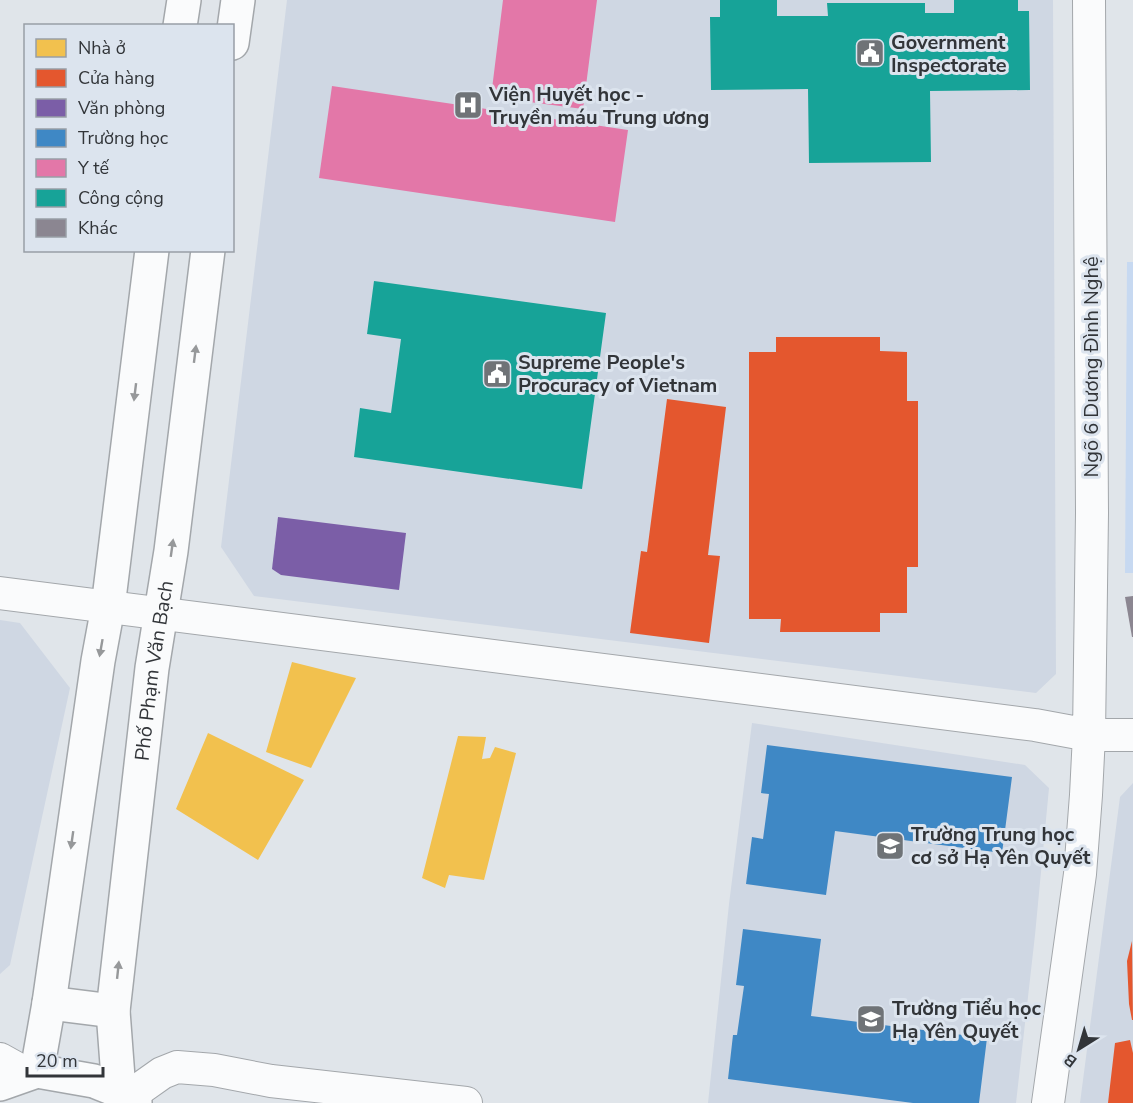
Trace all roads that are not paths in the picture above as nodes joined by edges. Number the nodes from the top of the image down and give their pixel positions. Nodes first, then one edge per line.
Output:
1 (183, 0) edge
2 (238, 0) edge
3 (1089, 0) edge
4 (180, 24) edge
5 (234, 29) edge
6 (152, 252) edge
7 (207, 252) edge
8 (0, 593) edge
9 (108, 607) junction
10 (161, 614) junction
11 (1089, 735) junction
12 (1133, 735) edge
13 (49, 1003) junction
14 (113, 1011) junction
15 (16, 1072) edge
16 (265, 1092) edge
17 (128, 1097) edge
18 (466, 1103) edge
19 (1048, 1103) edge

1 - 4 main road
2 - 5 main road
3 - 11 street, Ngõ 6 Dương Đình Nghệ
6 -> 9 main road
10 -> 7 main road, Phố Phạm Văn Bạch
8 - 9 street
9 - 10 street
9 -> 13 main road
10 - 11 street
14 -> 10 main road, Phố Phạm Văn Bạch
11 - 12 street
11 - 19 street, Ngõ 6 Dương Đình Nghệ
13 - 14 main road
13 - 15 main road
14 - 17 main road, Phố Phạm Văn Bạch
15 - 17 main road
16 - 17 street
16 - 18 street

